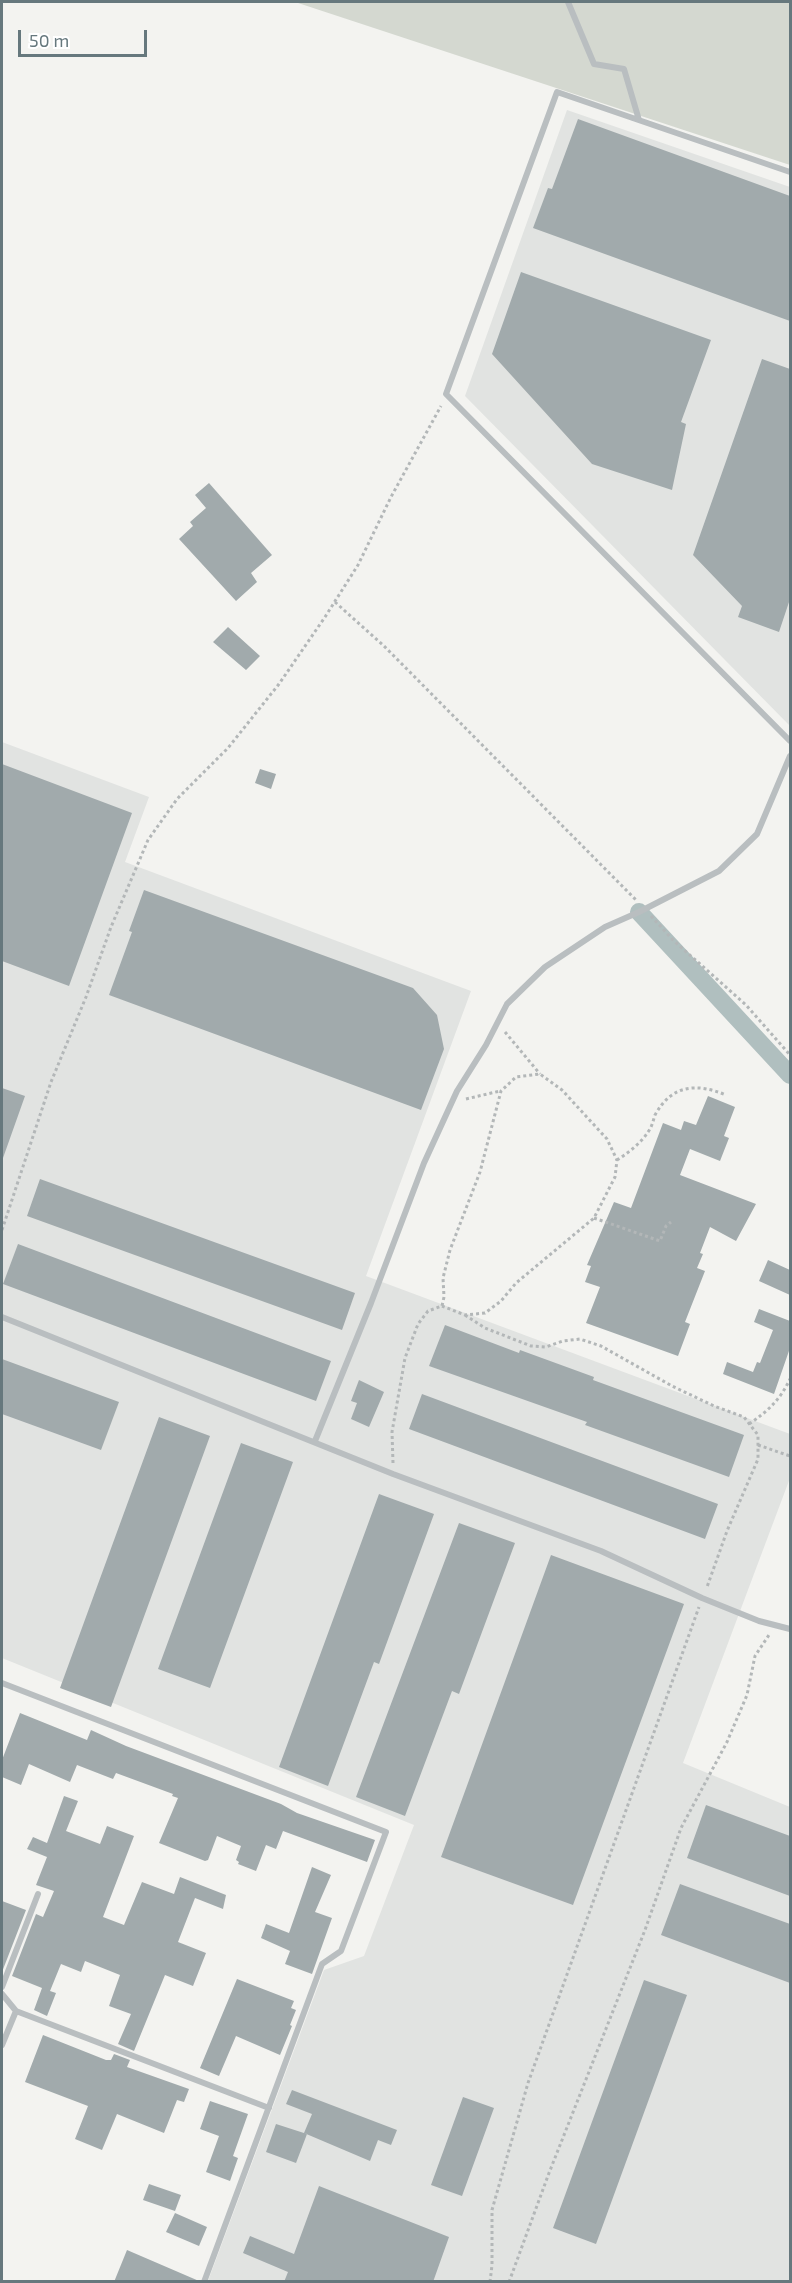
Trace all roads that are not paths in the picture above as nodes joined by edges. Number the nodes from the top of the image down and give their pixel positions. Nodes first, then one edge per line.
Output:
1 (568, 2) edge
2 (639, 120) junction
3 (790, 172) edge
4 (790, 741) edge
5 (790, 756) edge
6 (2, 1317) edge
7 (315, 1441) junction
8 (790, 1629) edge
9 (2, 1683) edge
10 (38, 1894) dead end
11 (2, 1987) edge
12 (2, 1994) edge
13 (16, 2011) junction
14 (2, 2045) edge
15 (269, 2108) junction
16 (204, 2282) edge

1 - 2 street
2 - 3 street
2 - 4 street
5 - 7 street
6 - 7 street
7 - 8 street
9 - 15 street
10 - 11 street
12 - 13 street
13 - 14 street
13 - 15 street
15 - 16 street

